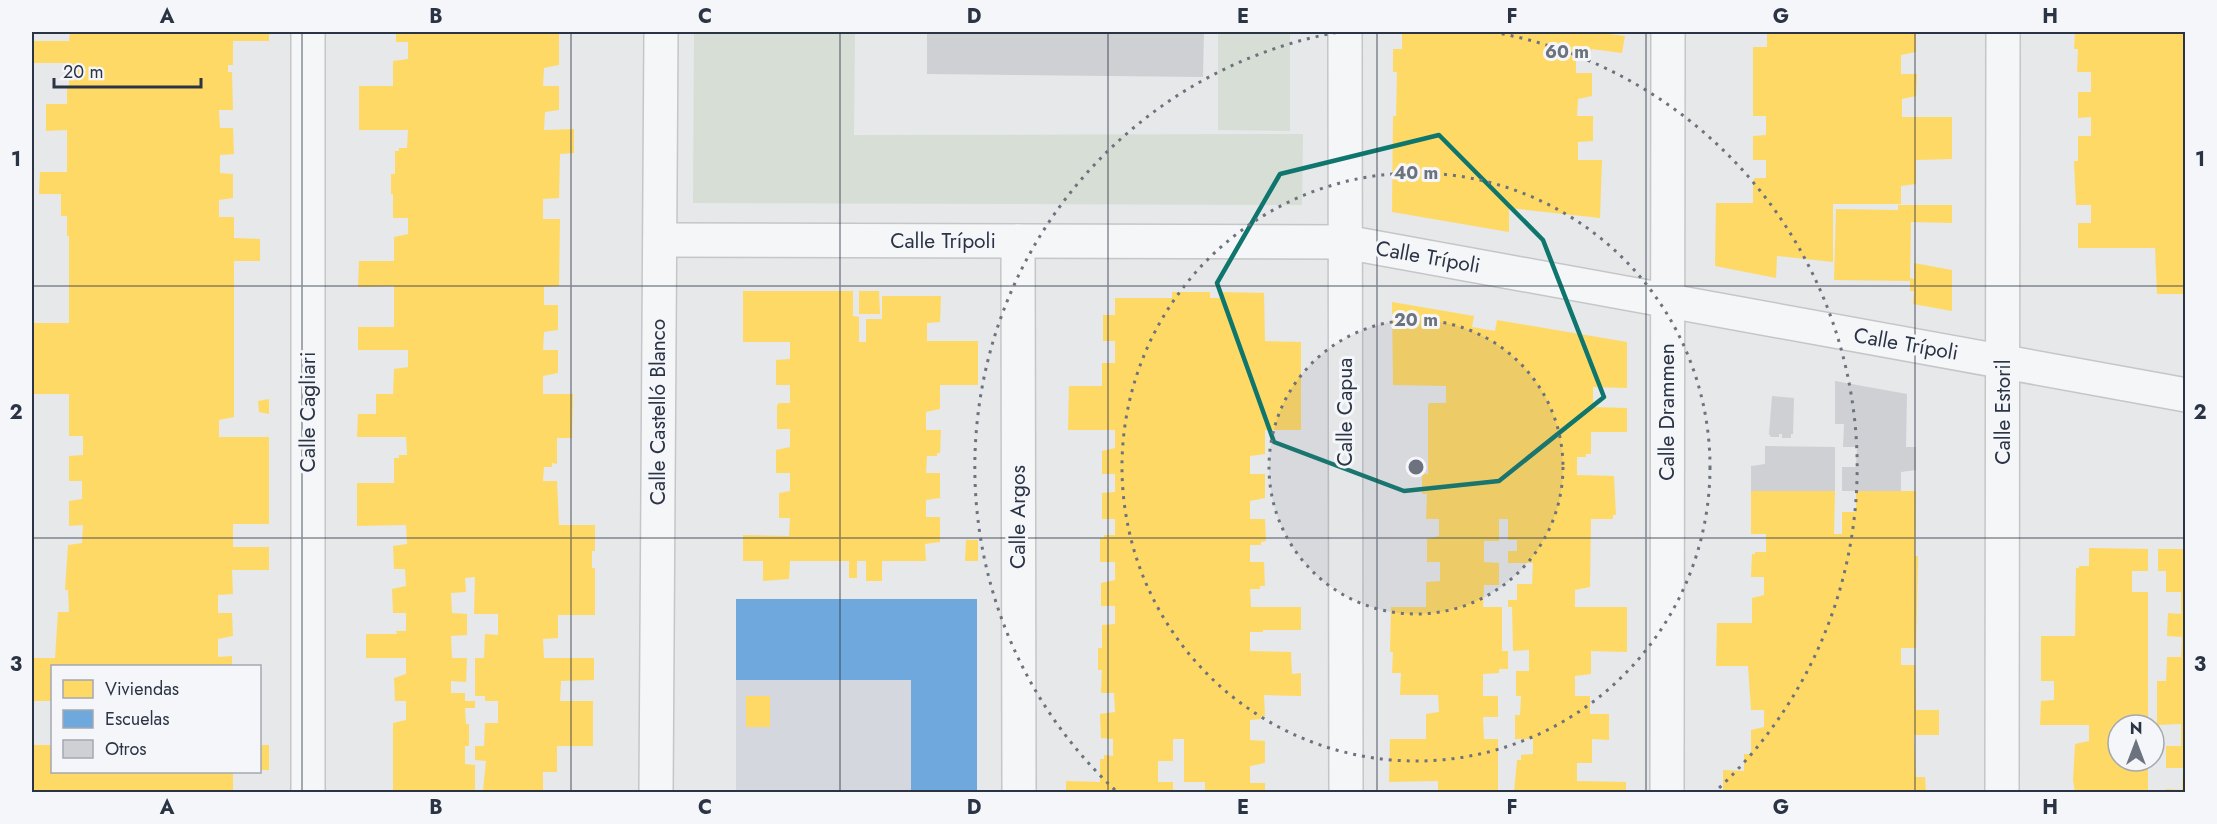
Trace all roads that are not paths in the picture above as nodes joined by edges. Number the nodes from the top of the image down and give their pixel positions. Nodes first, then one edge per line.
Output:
1 (308, 32) edge
2 (661, 32) edge
3 (1345, 32) edge
4 (1668, 32) edge
5 (2004, 32) edge
6 (660, 240) junction
7 (1018, 241) junction
8 (1345, 242) junction
9 (1667, 301) junction
10 (2003, 362) junction
11 (2186, 395) edge
12 (308, 792) edge
13 (656, 792) edge
14 (1019, 792) edge
15 (1346, 792) edge
16 (1667, 792) edge
17 (2002, 792) edge

1 - 12 street, Calle Cagliari
2 - 6 street, Calle Castelló Blanco
3 - 8 street, Calle Capua
4 - 9 street, Calle Drammen
5 - 10 street, Calle Estoril
6 - 7 street, Calle Trípoli
6 - 13 street, Calle Castelló Blanco
7 - 8 street, Calle Trípoli
7 - 14 street, Calle Argos
8 - 9 street, Calle Trípoli
8 - 15 street, Calle Capua
9 - 10 street, Calle Trípoli
9 - 16 street, Calle Drammen
10 - 11 street, Calle Trípoli
10 - 17 street, Calle Estoril

